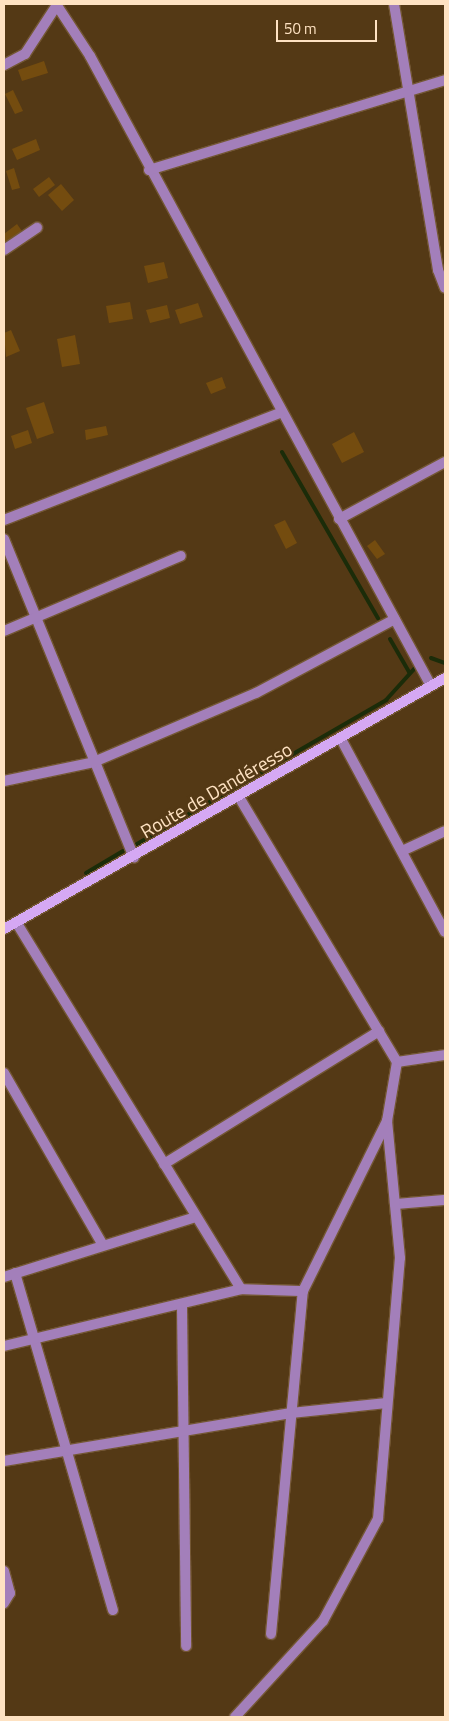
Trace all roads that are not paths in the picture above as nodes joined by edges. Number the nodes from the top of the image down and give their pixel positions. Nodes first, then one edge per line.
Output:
1 (57, 4) edge
2 (394, 4) edge
3 (4, 65) edge
4 (445, 80) edge
5 (407, 90) junction
6 (150, 170) junction
7 (37, 228) dead end
8 (4, 250) edge
9 (445, 288) edge
10 (282, 412) junction
11 (445, 462) edge
12 (339, 519) junction
13 (4, 520) edge
14 (4, 540) edge
15 (182, 556) dead end
16 (36, 617) junction
17 (395, 619) junction
18 (4, 631) edge
19 (445, 678) edge
20 (431, 686) junction
21 (342, 739) junction
22 (94, 762) junction
23 (4, 781) edge
24 (239, 797) junction
25 (445, 831) edge
26 (402, 851) junction
27 (134, 857) junction
28 (16, 922) junction
29 (4, 929) edge
30 (445, 932) edge
31 (379, 1031) junction
32 (445, 1055) edge
33 (397, 1062) junction
34 (4, 1073) edge
35 (387, 1120) junction
36 (164, 1164) junction
37 (445, 1200) edge
38 (395, 1204) junction
39 (196, 1217) junction
40 (103, 1245) junction
41 (15, 1273) junction
42 (4, 1276) edge
43 (241, 1289) junction
44 (303, 1290) junction
45 (182, 1306) junction
46 (35, 1339) junction
47 (4, 1346) edge
48 (386, 1403) junction
49 (291, 1413) junction
50 (184, 1430) junction
51 (67, 1449) junction
52 (4, 1461) edge
53 (4, 1571) edge
54 (4, 1603) edge
55 (113, 1610) dead end
56 (271, 1634) dead end
57 (186, 1646) dead end
58 (235, 1717) edge

1 - 3 street
1 - 6 street
2 - 5 street
4 - 5 street
5 - 6 street
5 - 9 street
6 - 10 street
7 - 8 street
10 - 12 street
10 - 13 street
11 - 12 street
12 - 17 street
14 - 16 street
15 - 16 street
16 - 18 street
16 - 22 street
17 - 20 street
17 - 22 street
19 - 20 street, Route de Dandéresso
20 - 21 street, Route de Dandéresso
21 - 24 street, Route de Dandéresso
21 - 26 street
22 - 23 street
22 - 27 street
24 - 27 street, Route de Dandéresso
24 - 31 street
25 - 26 street
26 - 30 street
27 - 28 street, Route de Dandéresso
28 - 29 street, Route de Dandéresso
28 - 36 street
31 - 33 street
31 - 36 street
32 - 33 street
33 - 35 street
34 - 40 street
35 - 38 street
35 - 44 street
36 - 39 street
37 - 38 street
38 - 48 street
39 - 40 street
39 - 43 street
40 - 41 street
41 - 42 street
41 - 46 street
43 - 44 street
43 - 45 street
44 - 49 street
45 - 46 street
45 - 50 street
46 - 47 street
46 - 51 street
48 - 49 street
48 - 58 street
49 - 50 street
49 - 56 street
50 - 51 street
50 - 57 street
51 - 52 street
51 - 55 street
53 - 54 street

